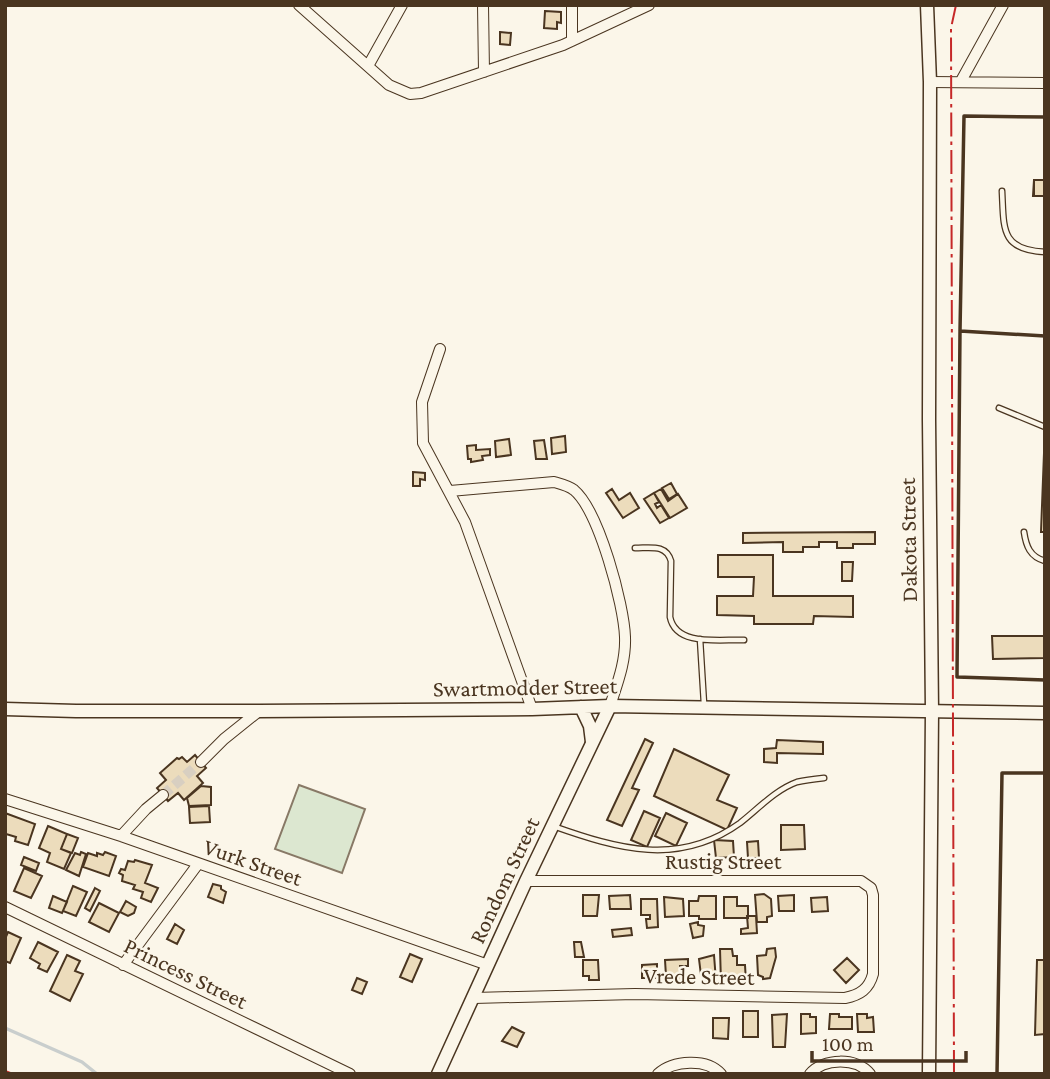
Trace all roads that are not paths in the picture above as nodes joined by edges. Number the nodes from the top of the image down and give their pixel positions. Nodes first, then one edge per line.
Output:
1 (299, 5) edge
2 (402, 5) edge
3 (483, 5) edge
4 (572, 5) edge
5 (649, 5) edge
6 (927, 5) edge
7 (1003, 5) edge
8 (572, 41) junction
9 (368, 66) junction
10 (484, 72) junction
11 (961, 81) junction
12 (930, 82) junction
13 (1045, 83) edge
14 (1002, 191) dead end
15 (1045, 252) edge
16 (440, 349) dead end
17 (999, 408) dead end
18 (1045, 427) edge
19 (450, 491) junction
20 (1024, 532) dead end
21 (635, 548) dead end
22 (1045, 561) edge
23 (700, 639) junction
24 (744, 640) dead end
25 (610, 706) junction
26 (581, 707) junction
27 (705, 708) junction
28 (5, 709) edge
29 (532, 709) junction
30 (258, 710) junction
31 (932, 711) junction
32 (1045, 713) edge
33 (592, 742) junction
34 (201, 762) tunnel mouth
35 (824, 778) dead end
36 (163, 795) tunnel mouth
37 (5, 799) edge
38 (552, 826) junction
39 (121, 835) junction
40 (198, 864) junction
41 (526, 881) junction
42 (5, 907) edge
43 (873, 935) joint
44 (123, 965) junction
45 (488, 965) junction
46 (474, 998) junction
47 (350, 1074) edge
48 (439, 1074) edge
49 (658, 1074) edge
50 (721, 1074) edge
51 (810, 1074) edge
52 (870, 1074) edge
53 (929, 1074) edge

1 - 9 street
2 - 9 street
3 - 10 street
4 - 8 street
5 - 8 street
6 - 12 street, Dakota Street
7 - 11 street
8 - 10 street
9 - 10 street
11 - 12 street
11 - 13 street
12 - 31 street, Dakota Street
14 - 15 lane
16 - 19 street
17 - 18 lane
19 - 25 street
19 - 29 street
20 - 22 lane
21 - 23 lane
23 - 24 lane
23 - 27 lane
25 - 26 street, Swartmodder Street
25 - 27 street, Swartmodder Street
25 - 33 street, Rondom Street
26 - 29 street, Swartmodder Street
26 - 33 street
27 - 31 street, Swartmodder Street
28 - 30 street, Swartmodder Street
29 - 30 street, Swartmodder Street
30 - 34 street
31 - 32 street, Swartmodder Street
31 - 53 street, Dakota Street
33 - 38 street, Rondom Street
35 - 38 lane
36 - 39 street
37 - 39 street, Vurk Street
38 - 41 street, Rondom Street
39 - 40 street, Vurk Street
40 - 44 street
40 - 45 street, Vurk Street
41 - 43 street, Rustig Street
41 - 45 street, Rondom Street
42 - 44 street, Princess Street
43 - 46 street, Vrede Street
44 - 47 street, Princess Street
45 - 46 street, Rondom Street
46 - 48 street, Rondom Street
49 - 50 street
51 - 52 street

